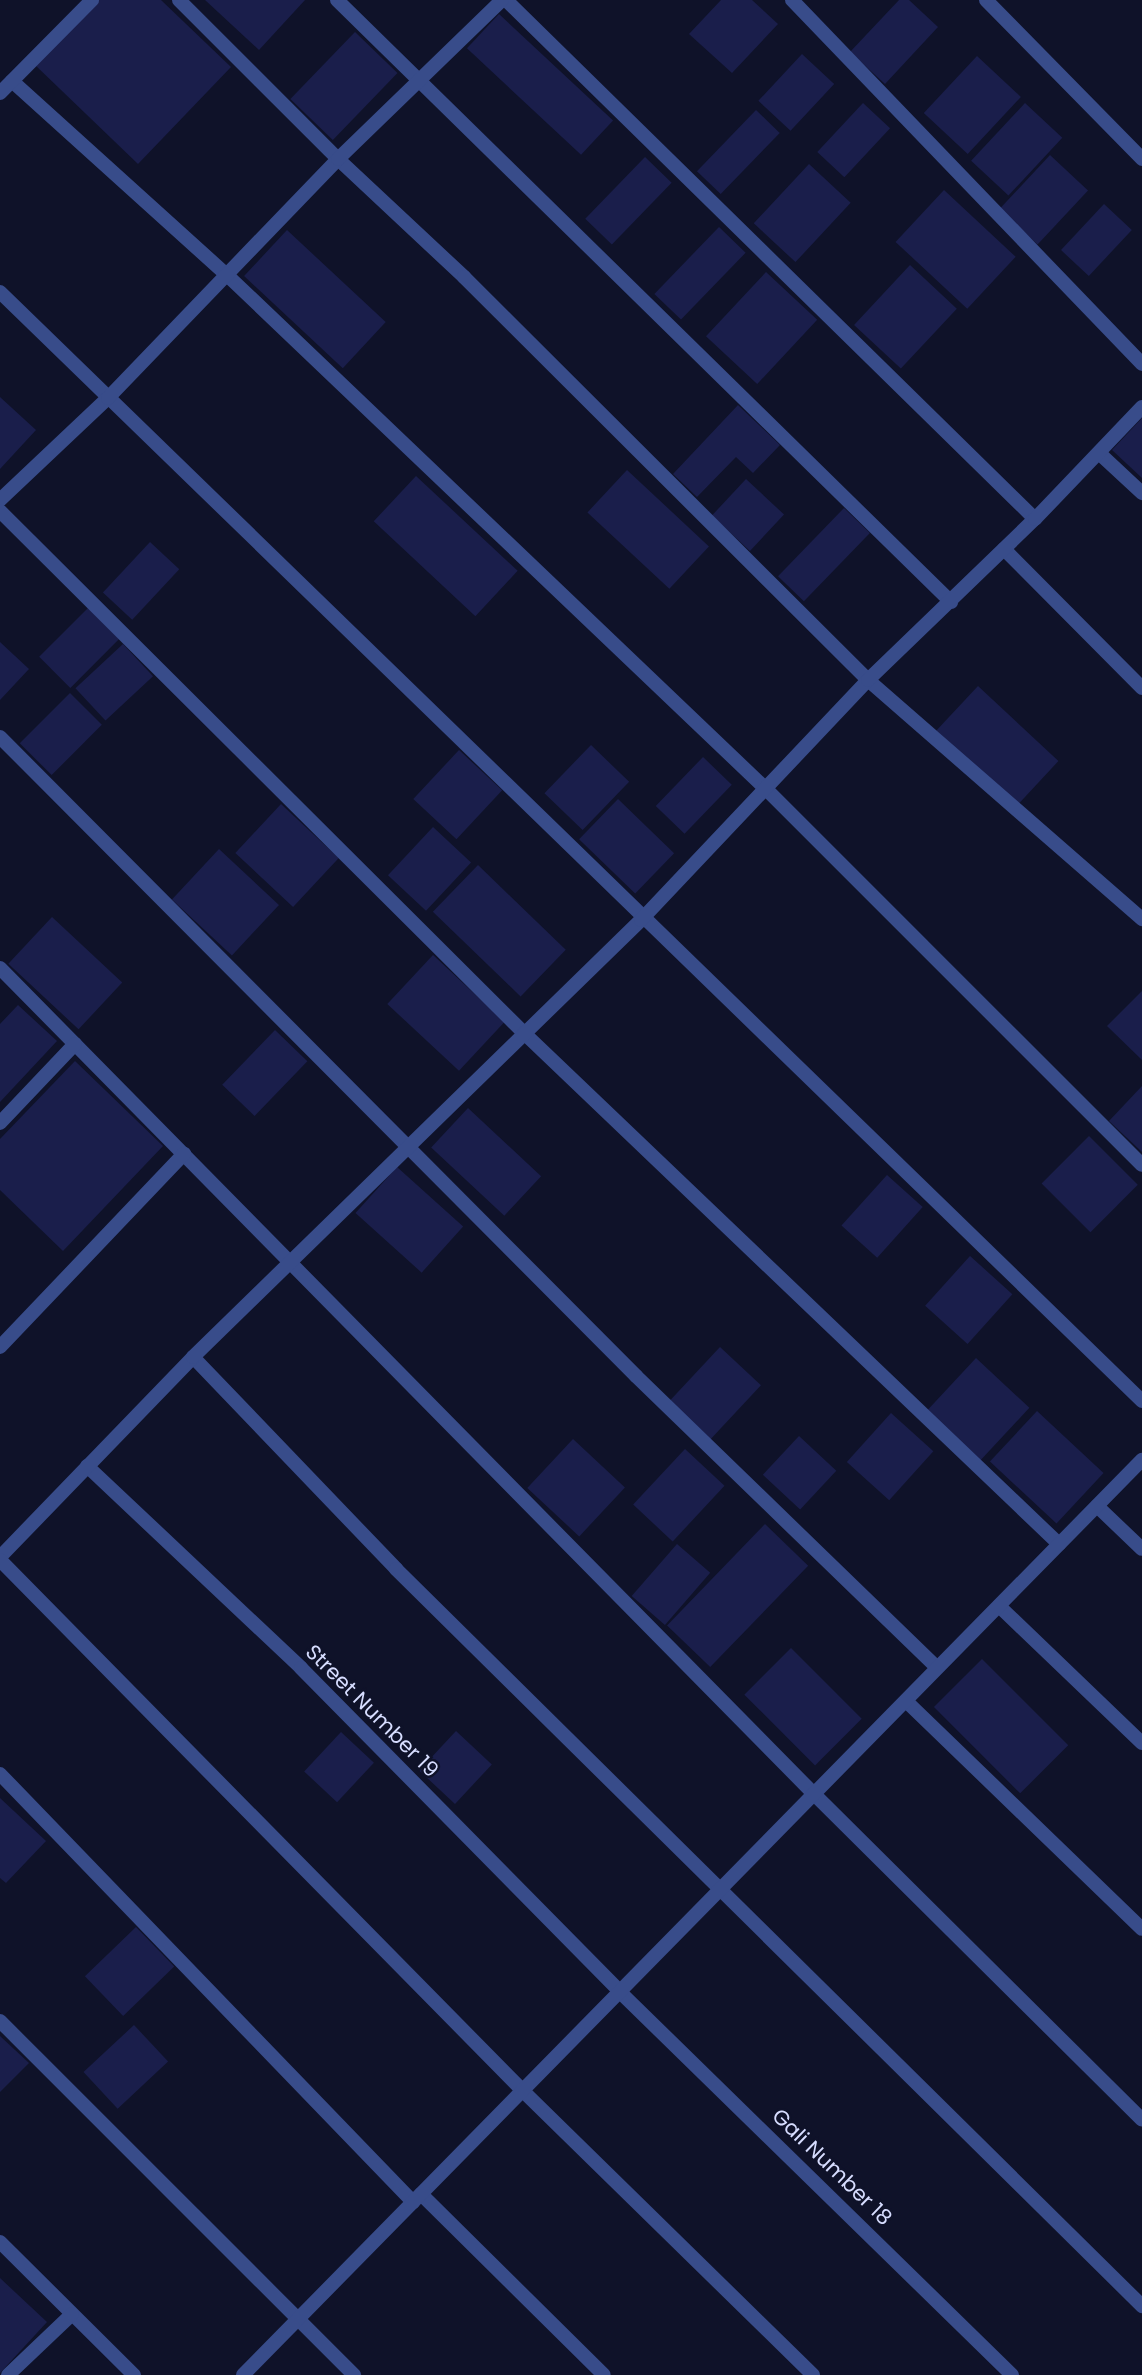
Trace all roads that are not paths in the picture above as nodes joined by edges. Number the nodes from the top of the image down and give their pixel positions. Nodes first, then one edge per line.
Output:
1 (92, 0) edge
2 (179, 0) edge
3 (337, 0) edge
4 (504, 0) edge
5 (792, 0) edge
6 (986, 0) edge
7 (420, 79) junction
8 (12, 81) junction
9 (0, 93) edge
10 (338, 159) junction
11 (1142, 159) edge
12 (228, 276) junction
13 (0, 292) edge
14 (1142, 364) edge
15 (108, 398) junction
16 (1142, 407) edge
17 (1099, 453) junction
18 (1142, 494) edge
19 (0, 500) edge
20 (0, 511) edge
21 (1035, 519) junction
22 (1004, 550) junction
23 (951, 602) junction
24 (868, 680) junction
25 (1142, 688) edge
26 (0, 737) edge
27 (767, 790) junction
28 (1142, 919) edge
29 (641, 920) junction
30 (0, 968) edge
31 (524, 1033) junction
32 (75, 1044) junction
33 (0, 1123) edge
34 (410, 1146) junction
35 (184, 1154) junction
36 (1142, 1165) edge
37 (292, 1263) junction
38 (0, 1347) edge
39 (193, 1357) junction
40 (1142, 1401) edge
41 (1142, 1460) edge
42 (87, 1466) junction
43 (1097, 1506) junction
44 (1059, 1545) junction
45 (1142, 1549) edge
46 (0, 1559) edge
47 (999, 1605) junction
48 (937, 1668) junction
49 (905, 1701) junction
50 (1142, 1743) edge
51 (0, 1774) edge
52 (814, 1794) junction
53 (723, 1887) junction
54 (1142, 1929) edge
55 (620, 1992) junction
56 (0, 2021) edge
57 (523, 2091) junction
58 (1142, 2120) edge
59 (417, 2198) junction
60 (0, 2242) edge
61 (1142, 2306) edge
62 (72, 2314) junction
63 (298, 2320) junction
64 (8, 2375) edge
65 (134, 2375) edge
66 (243, 2375) edge
67 (354, 2375) edge
68 (604, 2375) edge
69 (813, 2375) edge
70 (1012, 2375) edge

1 - 8 street
2 - 10 street
3 - 7 street
4 - 7 street
4 - 21 street
5 - 14 street
6 - 11 street
7 - 10 street
7 - 23 street
8 - 9 street
8 - 12 street
10 - 12 street
10 - 24 street
12 - 15 street
12 - 27 street
13 - 15 street
15 - 19 street
15 - 29 street
16 - 17 street
17 - 18 street
17 - 21 street
20 - 31 street
21 - 22 street
22 - 23 street
22 - 25 street
23 - 24 street
24 - 27 street
24 - 28 street
26 - 34 street
27 - 29 street
27 - 36 street
29 - 31 street
29 - 40 street
30 - 32 street
31 - 34 street
31 - 44 street
32 - 33 street
32 - 35 street
34 - 37 street
34 - 48 street
35 - 37 street
35 - 38 street
37 - 39 street
37 - 52 street
39 - 42 street
39 - 53 street
41 - 43 street
42 - 46 street
42 - 55 street, Street Number 19
43 - 44 street
43 - 45 street
44 - 47 street
46 - 57 street
47 - 48 street
47 - 50 street
48 - 49 street
49 - 52 street
49 - 54 street
51 - 59 street
52 - 53 street
52 - 58 street
53 - 55 street
53 - 61 street
55 - 57 street
55 - 70 street, Gali Number 18
56 - 63 street
57 - 59 street
57 - 69 street
59 - 63 street
59 - 68 street
60 - 62 street
62 - 64 street
62 - 65 street
63 - 66 street
63 - 67 street

